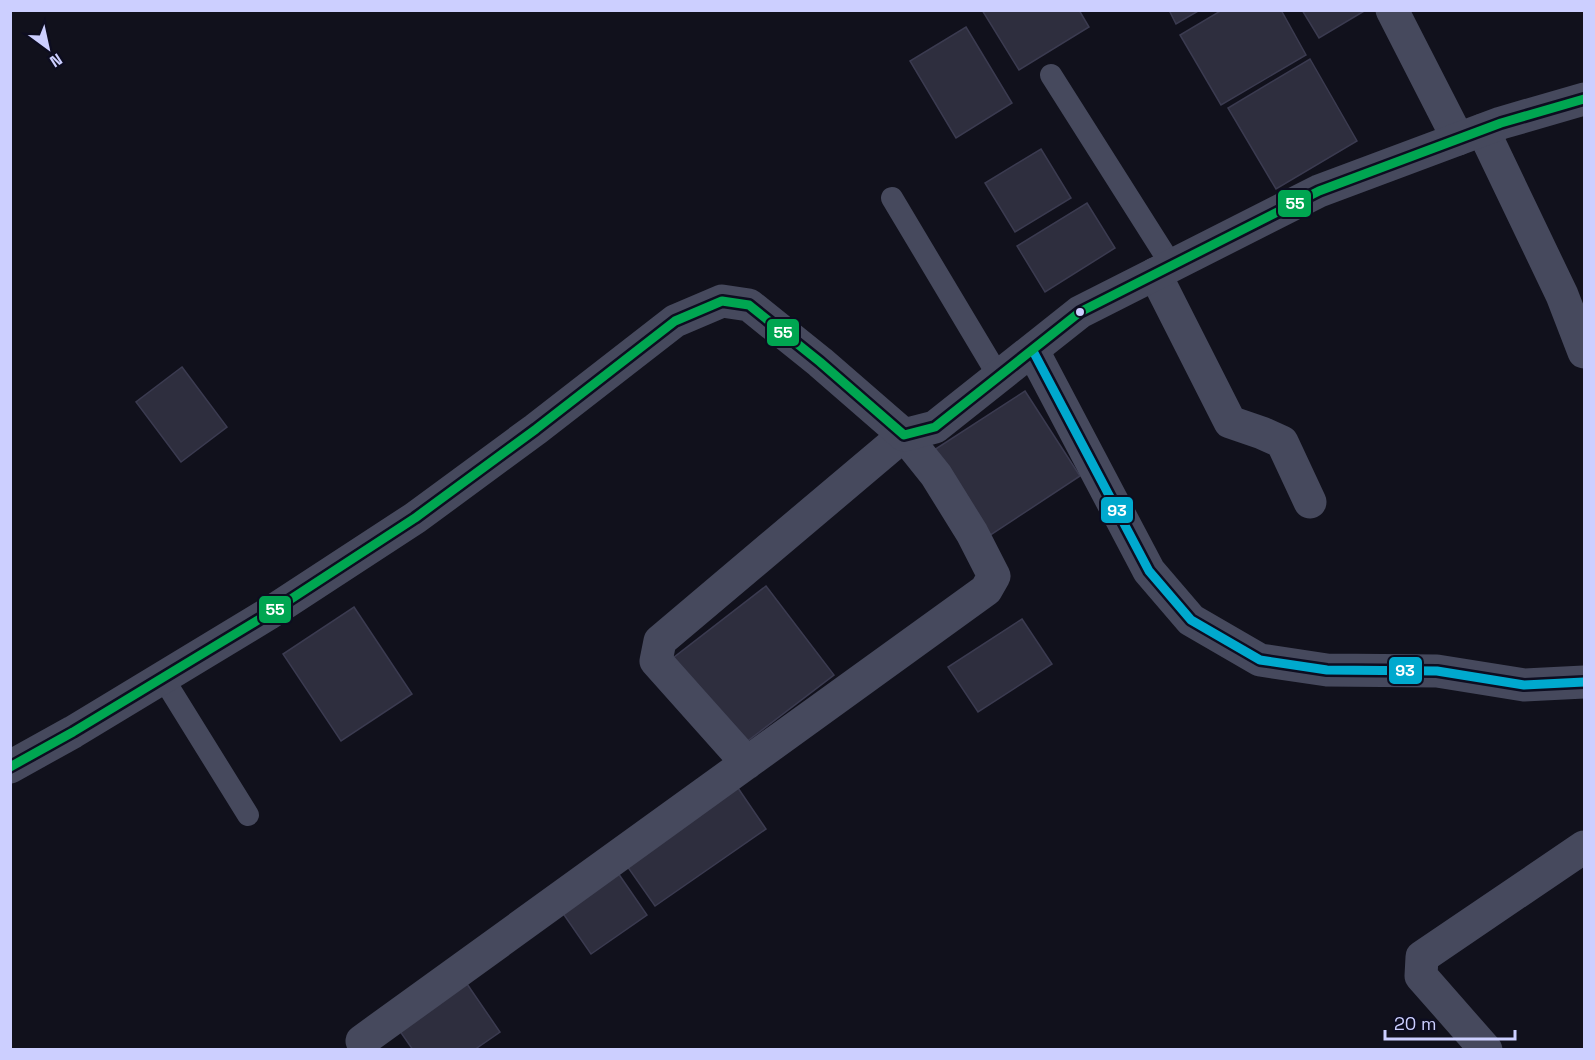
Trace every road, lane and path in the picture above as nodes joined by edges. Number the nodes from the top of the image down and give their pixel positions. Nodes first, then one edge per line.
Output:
1 (1392, 10) edge
2 (1051, 75) dead end
3 (1584, 99) edge
4 (1470, 135) junction
5 (892, 198) dead end
6 (1163, 270) junction
7 (1032, 351) junction
8 (1584, 352) edge
9 (999, 377) junction
10 (904, 435) junction
11 (1310, 502) dead end
12 (163, 678) junction
13 (1584, 682) edge
14 (747, 763) junction
15 (10, 767) edge
16 (248, 815) dead end
17 (1584, 847) edge
18 (362, 1041) dead end
19 (1486, 1050) edge

1 - 4 street
2 - 6 lane
3 - 4 street
4 - 6 street
4 - 8 street
5 - 9 lane
6 - 7 street
6 - 11 street
7 - 9 street
7 - 13 street
9 - 10 street
10 - 12 street
10 - 14 street
10 - 14 street
12 - 15 street
12 - 16 lane
14 - 18 street
17 - 19 street

